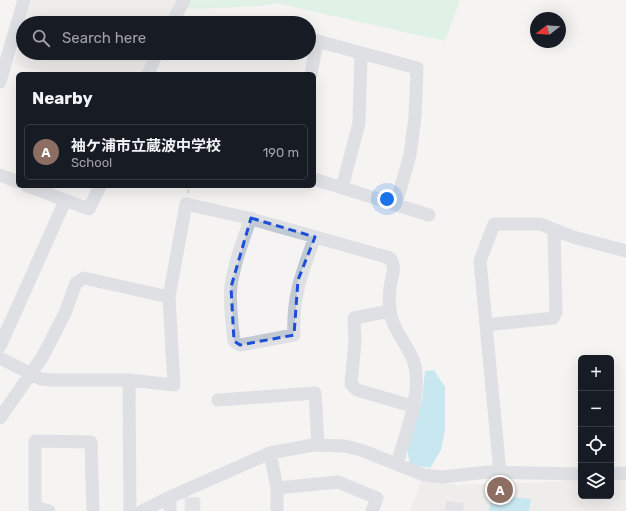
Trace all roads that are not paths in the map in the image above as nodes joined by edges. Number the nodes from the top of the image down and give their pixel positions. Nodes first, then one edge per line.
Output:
1 (24, 0) edge
2 (184, 0) edge
3 (19, 16) edge
4 (176, 16) edge
5 (16, 27) edge
6 (316, 46) edge
7 (361, 53) junction
8 (154, 60) edge
9 (313, 60) edge
10 (149, 72) edge
11 (311, 72) edge
12 (0, 82) edge
13 (0, 175) edge
14 (316, 180) edge
15 (16, 181) edge
16 (32, 188) edge
17 (99, 188) edge
18 (342, 188) junction
19 (65, 201) junction
20 (396, 204) junction
21 (429, 215) dead end
22 (251, 218) junction
23 (554, 230) junction
24 (315, 237) junction
25 (626, 251) edge
26 (169, 297) junction
27 (390, 311) junction
28 (486, 325) junction
29 (0, 346) edge
30 (0, 358) edge
31 (31, 374) junction
32 (129, 380) junction
33 (218, 400) dead end
34 (412, 406) junction
35 (0, 418) edge
36 (318, 445) junction
37 (270, 453) junction
38 (396, 464) junction
39 (500, 473) junction
40 (626, 473) edge
41 (578, 474) edge
42 (614, 474) edge
43 (277, 488) junction
44 (170, 497) junction
45 (49, 511) edge
46 (93, 511) edge
47 (130, 511) edge
48 (142, 511) edge
49 (170, 511) edge
50 (277, 511) edge
51 (372, 511) edge

1 - 3 street
2 - 4 street
5 - 12 street
6 - 7 street
7 - 18 street
7 - 20 street
8 - 10 street
9 - 11 street
13 - 15 street
14 - 18 street
16 - 19 street
17 - 19 street
18 - 20 street
19 - 29 street
20 - 21 street
22 - 24 street
22 - 24 street
22 - 26 street
23 - 25 street
23 - 28 street
23 - 28 street
24 - 27 street
26 - 31 street
26 - 32 street
27 - 34 street
27 - 34 street
28 - 39 street
30 - 31 street
31 - 32 street
31 - 35 street
32 - 47 street
33 - 36 street
34 - 38 street
36 - 37 street
36 - 38 street
37 - 43 street
37 - 44 street
38 - 39 street
39 - 41 street
40 - 42 street
43 - 50 street
43 - 51 street
44 - 48 street
44 - 49 street
45 - 46 street

